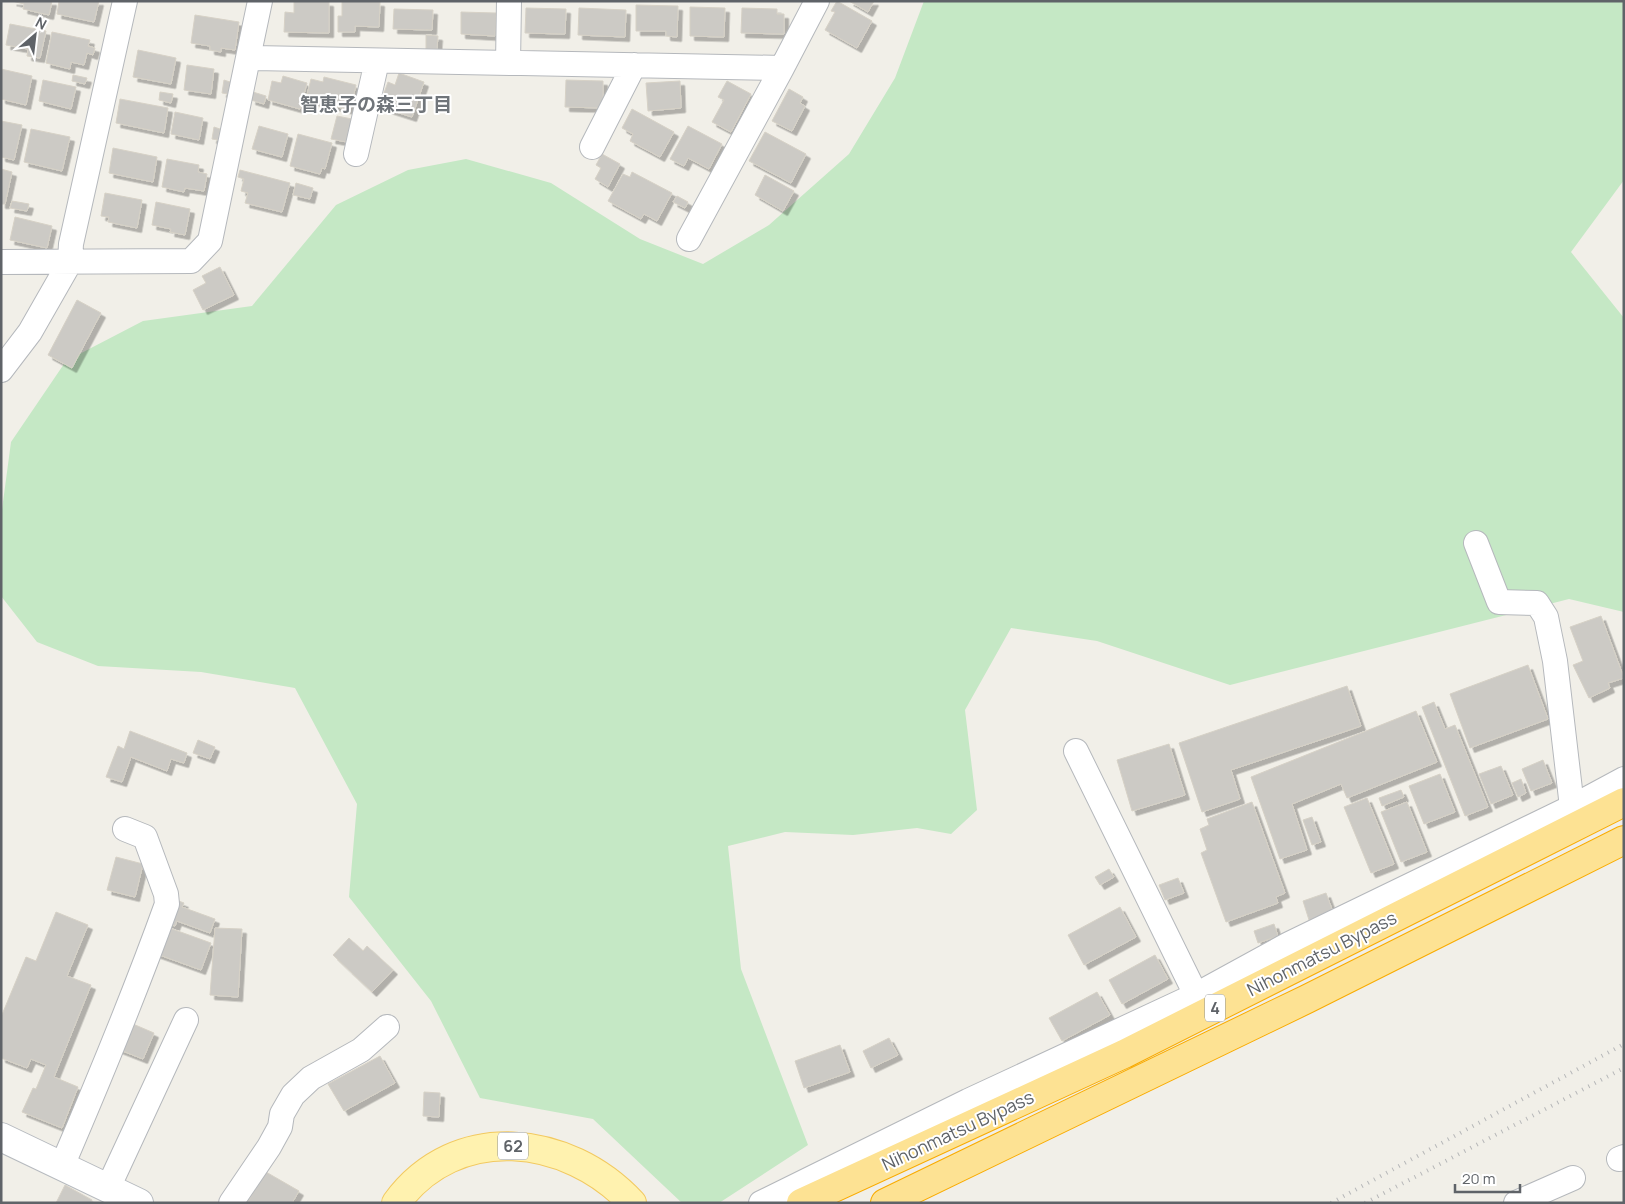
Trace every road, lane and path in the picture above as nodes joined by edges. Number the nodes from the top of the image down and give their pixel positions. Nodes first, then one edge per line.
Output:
1 (125, 1) edge
2 (260, 1) edge
3 (509, 1) edge
4 (818, 1) edge
5 (248, 58) junction
6 (378, 61) junction
7 (508, 63) junction
8 (634, 65) junction
9 (782, 68) junction
10 (592, 147) dead end
11 (356, 154) dead end
12 (689, 239) dead end
13 (1, 262) edge
14 (70, 262) junction
15 (1, 370) edge
16 (1476, 543) dead end
17 (1076, 751) dead end
18 (1624, 779) edge
19 (1624, 802) edge
20 (1572, 807) junction
21 (125, 829) dead end
22 (1624, 840) edge
23 (1196, 995) junction
24 (186, 1020) dead end
25 (387, 1027) dead end
26 (1, 1137) edge
27 (62, 1166) junction
28 (1573, 1178) dead end
29 (108, 1188) junction
30 (139, 1203) edge
31 (231, 1203) edge
32 (396, 1203) edge
33 (632, 1203) edge
34 (761, 1203) edge
35 (801, 1203) edge
36 (885, 1203) edge
37 (1516, 1203) edge

1 - 14 street
2 - 5 street
3 - 7 street
4 - 9 street
5 - 6 street
5 - 14 street
6 - 7 street
6 - 11 street
7 - 8 street
8 - 9 street
8 - 10 street
9 - 12 street
13 - 14 street
14 - 15 street
16 - 20 street
17 - 23 street
18 - 20 street
19 - 35 highway, Nihonmatsu Bypass / 4
20 - 23 street
21 - 27 street
22 - 36 highway, Nihonmatsu Bypass / 4
23 - 34 street
24 - 29 street
25 - 31 street
26 - 27 street
27 - 29 street
28 - 37 street
29 - 30 street
32 - 33 main road, 62

